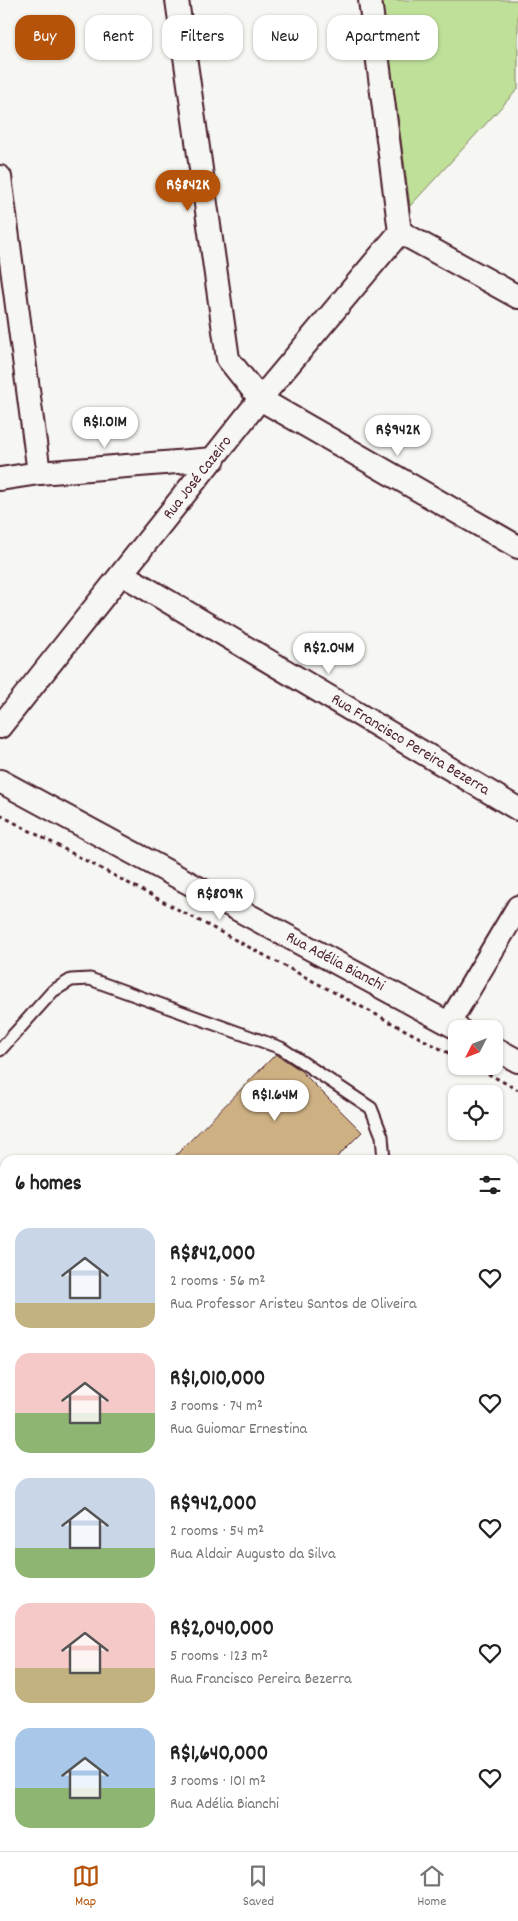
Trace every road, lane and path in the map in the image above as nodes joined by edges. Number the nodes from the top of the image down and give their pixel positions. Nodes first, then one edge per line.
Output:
1 (176, 0) edge
2 (370, 0) edge
3 (0, 177) edge
4 (400, 232) junction
5 (518, 297) edge
6 (260, 400) junction
7 (214, 459) junction
8 (39, 474) junction
9 (0, 479) edge
10 (518, 548) edge
11 (122, 574) junction
12 (0, 728) edge
13 (0, 781) edge
14 (518, 809) edge
15 (0, 814) edge
16 (518, 907) edge
17 (457, 1020) edge
18 (448, 1023) edge
19 (0, 1050) edge
20 (448, 1053) edge
21 (503, 1053) edge
22 (518, 1062) edge
23 (490, 1075) edge
24 (518, 1090) edge
25 (384, 1155) edge

1 - 6 street
2 - 4 street
3 - 8 street
4 - 5 street
4 - 6 street, Rua José Cazeiro
6 - 7 street, Rua José Cazeiro
6 - 10 street
7 - 8 street
7 - 11 street, Rua José Cazeiro
8 - 9 street
11 - 12 street, Rua José Cazeiro
11 - 14 street, Rua Francisco Pereira Bezerra
13 - 18 street, Rua Adélia Bianchi
15 - 20 path
16 - 17 street
19 - 25 lane
21 - 22 street
23 - 24 path

